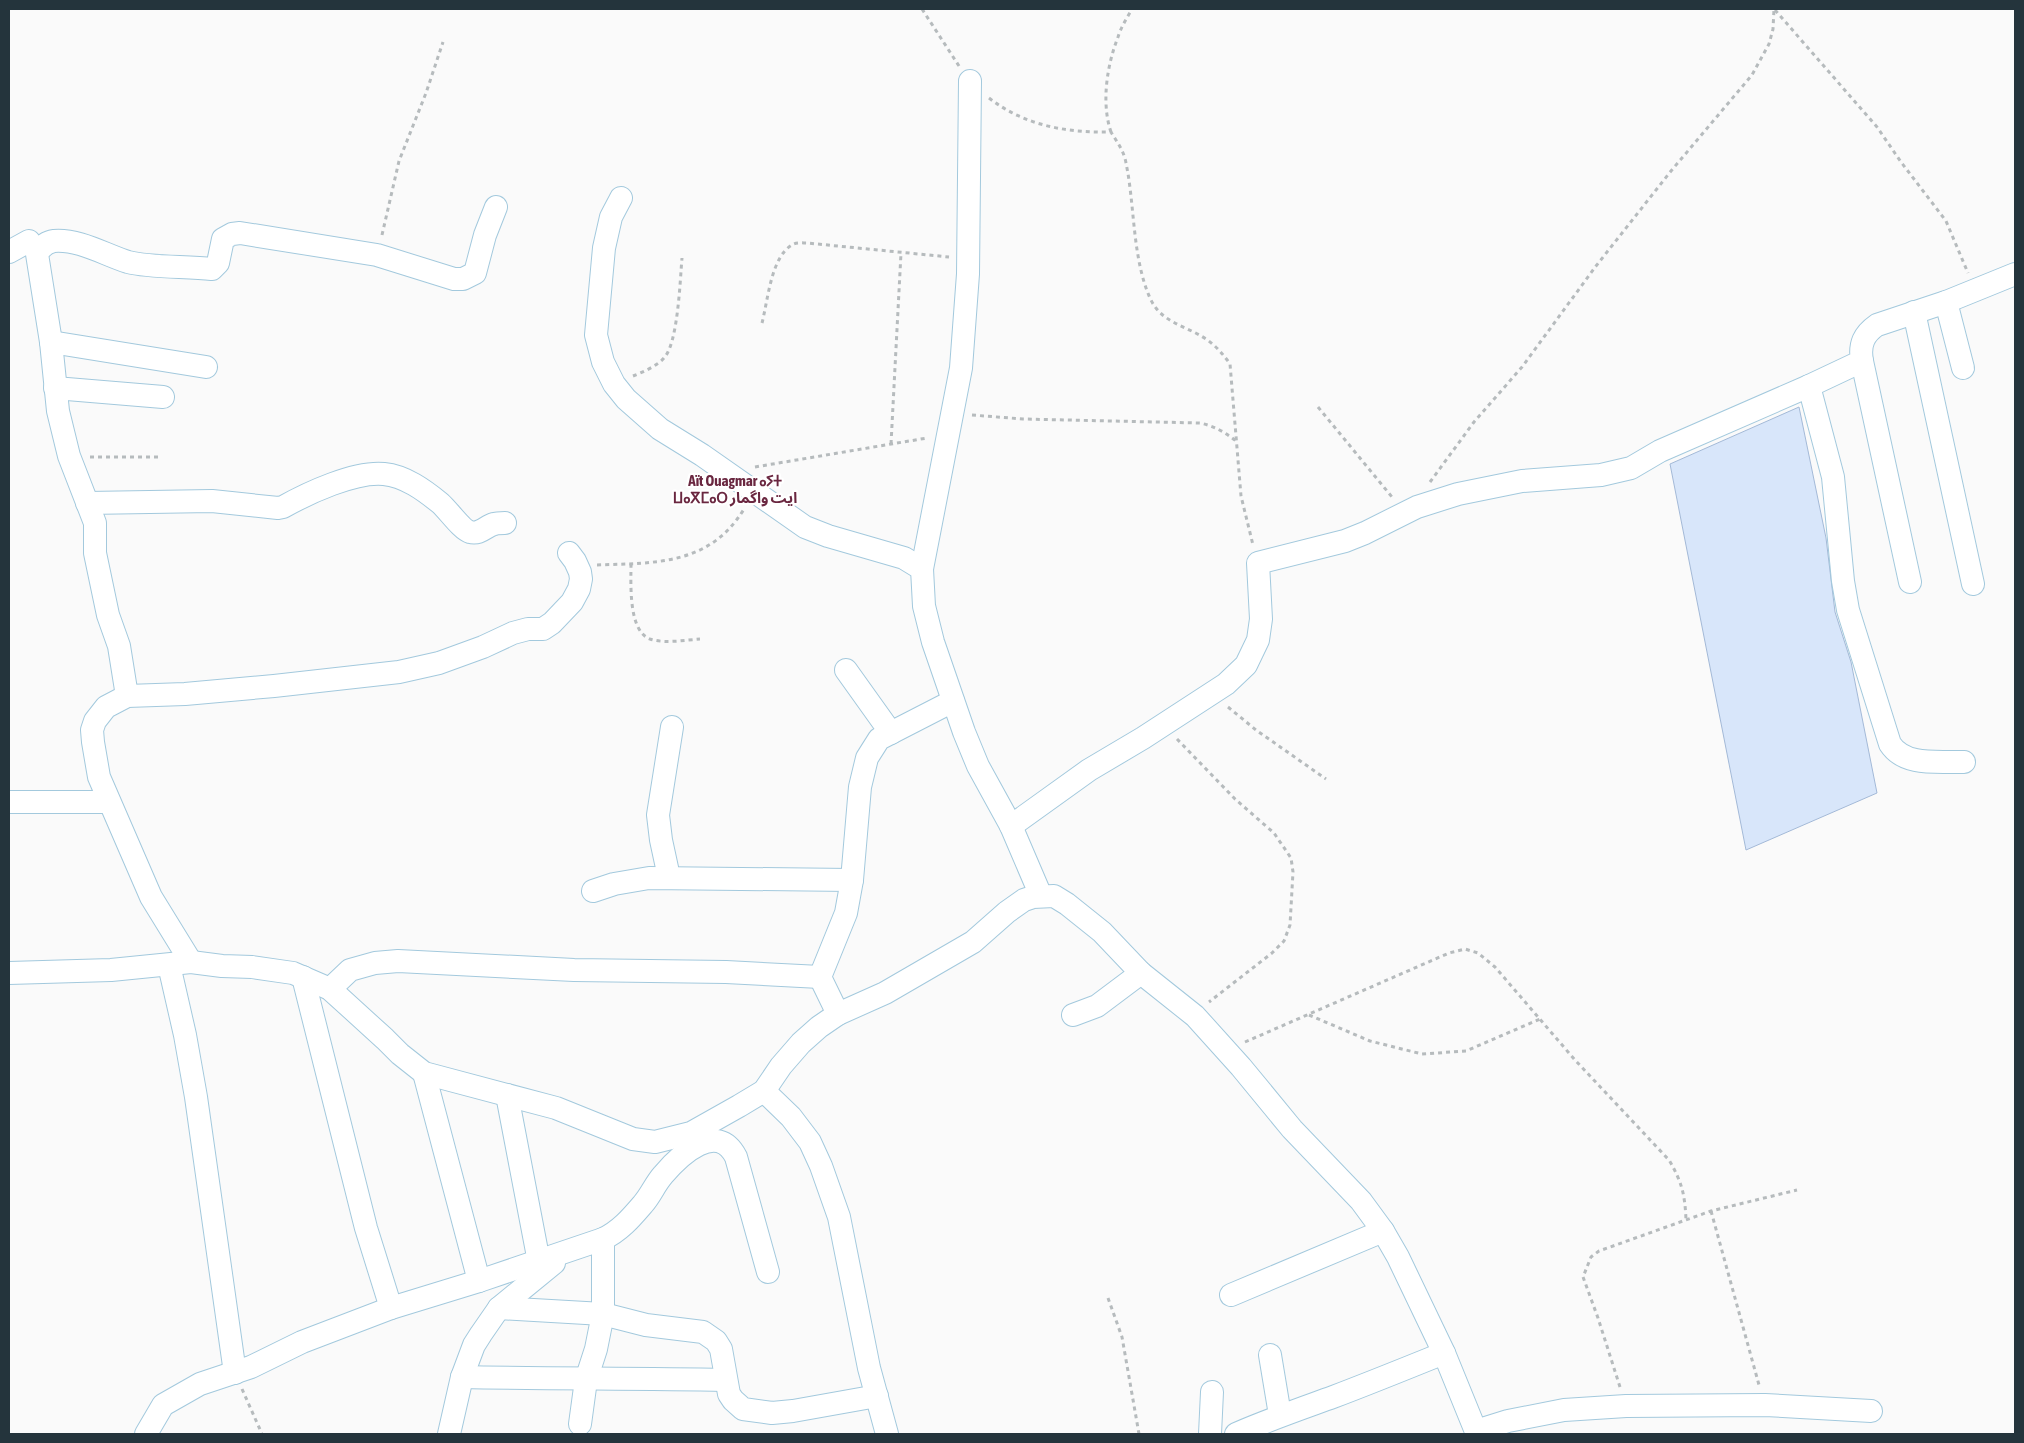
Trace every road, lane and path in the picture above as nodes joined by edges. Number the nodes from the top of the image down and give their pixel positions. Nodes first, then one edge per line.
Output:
1 (922, 9) edge
2 (1132, 9) edge
3 (1774, 9) edge
4 (443, 42) dead end
5 (970, 81) junction
6 (1111, 132) junction
7 (621, 198) dead end
8 (496, 207) dead end
9 (29, 241) dead end
10 (9, 252) edge
11 (901, 253) junction
12 (377, 255) junction
13 (682, 258) dead end
14 (968, 259) junction
15 (2015, 274) edge
16 (1976, 290) junction
17 (1946, 302) junction
18 (1914, 312) junction
19 (762, 323) dead end
20 (52, 342) junction
21 (1862, 361) junction
22 (206, 366) dead end
23 (1963, 368) dead end
24 (614, 384) junction
25 (1810, 386) junction
26 (55, 388) junction
27 (163, 397) dead end
28 (1318, 407) dead end
29 (949, 424) junction
30 (1236, 441) junction
31 (891, 444) junction
32 (69, 456) junction
33 (162, 457) dead end
34 (725, 472) junction
35 (752, 491) junction
36 (87, 504) junction
37 (1411, 510) junction
38 (506, 523) dead end
39 (573, 559) joint
40 (1258, 563) junction
41 (631, 564) junction
42 (922, 569) junction
43 (1910, 582) dead end
44 (1973, 584) dead end
45 (700, 638) dead end
46 (846, 670) dead end
47 (1210, 694) junction
48 (127, 696) junction
49 (953, 701) junction
50 (1163, 725) junction
51 (672, 727) dead end
52 (891, 733) junction
53 (1964, 762) dead end
54 (1326, 779) dead end
55 (9, 802) edge
56 (109, 802) junction
57 (1012, 826) junction
58 (669, 877) junction
59 (852, 880) junction
60 (592, 891) dead end
61 (1041, 896) junction
62 (180, 964) junction
63 (9, 973) edge
64 (1141, 973) junction
65 (303, 977) junction
66 (820, 977) junction
67 (330, 989) junction
68 (838, 1014) junction
69 (1308, 1014) junction
70 (1073, 1015) dead end
71 (1195, 1016) junction
72 (1540, 1019) junction
73 (1226, 1050) junction
74 (424, 1072) junction
75 (764, 1090) junction
76 (507, 1095) junction
77 (1797, 1190) dead end
78 (1712, 1211) junction
79 (1686, 1220) junction
80 (1383, 1231) junction
81 (603, 1239) junction
82 (569, 1250) junction
83 (539, 1262) junction
84 (768, 1272) dead end
85 (479, 1281) junction
86 (1230, 1295) dead end
87 (1108, 1298) dead end
88 (391, 1308) junction
89 (499, 1308) junction
90 (603, 1314) junction
91 (1444, 1353) junction
92 (1270, 1356) dead end
93 (235, 1373) junction
94 (462, 1377) junction
95 (586, 1380) junction
96 (725, 1380) junction
97 (1212, 1392) dead end
98 (877, 1396) junction
99 (1765, 1405) junction
100 (1626, 1406) junction
101 (1871, 1412) dead end
102 (1280, 1415) junction
103 (580, 1424) dead end
104 (1477, 1433) edge
105 (146, 1434) edge
106 (262, 1434) edge
107 (449, 1434) edge
108 (887, 1434) edge
109 (1138, 1434) edge
110 (1210, 1434) edge
111 (1236, 1434) edge

1 - 5 path
2 - 6 path
3 - 16 path
3 - 37 path
4 - 12 path
5 - 6 path
5 - 14 street
6 - 30 path
7 - 24 street
8 - 12 street
9 - 10 street
11 - 14 path
11 - 19 path
11 - 31 path
12 - 20 street
13 - 24 path
14 - 29 street
15 - 16 street
16 - 17 street
17 - 18 street
17 - 23 street
18 - 21 street
18 - 44 street
20 - 22 street
20 - 26 street
21 - 25 street
21 - 43 street
24 - 34 street
25 - 37 street
25 - 53 street
26 - 27 street
26 - 32 street
28 - 37 path
29 - 30 path
29 - 31 path
29 - 42 street
30 - 40 path
31 - 34 path
32 - 33 path
32 - 36 street
34 - 35 street
35 - 41 path
35 - 42 street
36 - 38 street
36 - 48 street
37 - 40 street
39 - 41 path
39 - 48 street
40 - 47 street
41 - 45 path
42 - 49 street
46 - 52 street
47 - 50 street
47 - 54 path
48 - 56 street
49 - 52 street
49 - 57 street
50 - 57 street
50 - 71 path
51 - 58 street
52 - 59 street
55 - 56 street
56 - 62 street
57 - 61 street
58 - 59 street
58 - 60 street
59 - 66 street
61 - 64 street
61 - 68 street
62 - 63 street
62 - 65 street
62 - 93 street
64 - 70 street
64 - 71 street
65 - 67 street
65 - 88 street
66 - 67 street
66 - 68 street
67 - 74 street
68 - 75 street
69 - 72 path
69 - 72 path
69 - 73 path
71 - 73 street
72 - 79 path
73 - 80 street
74 - 76 street
74 - 85 street
75 - 76 street
75 - 98 street
76 - 83 street
77 - 78 path
78 - 79 path
78 - 99 path
79 - 100 path
80 - 86 street
80 - 91 street
81 - 82 street
81 - 84 street
81 - 90 street
82 - 83 street
82 - 89 street
83 - 85 street
85 - 88 street
87 - 109 path
88 - 93 street
89 - 90 street
89 - 94 street
90 - 95 street
90 - 96 street
91 - 102 street
91 - 104 street
92 - 102 street
93 - 105 street
93 - 106 path
94 - 95 street
94 - 107 street
95 - 96 street
95 - 103 street
96 - 98 street
97 - 110 street
98 - 108 street
99 - 100 street
99 - 101 street
100 - 104 street
102 - 111 street

